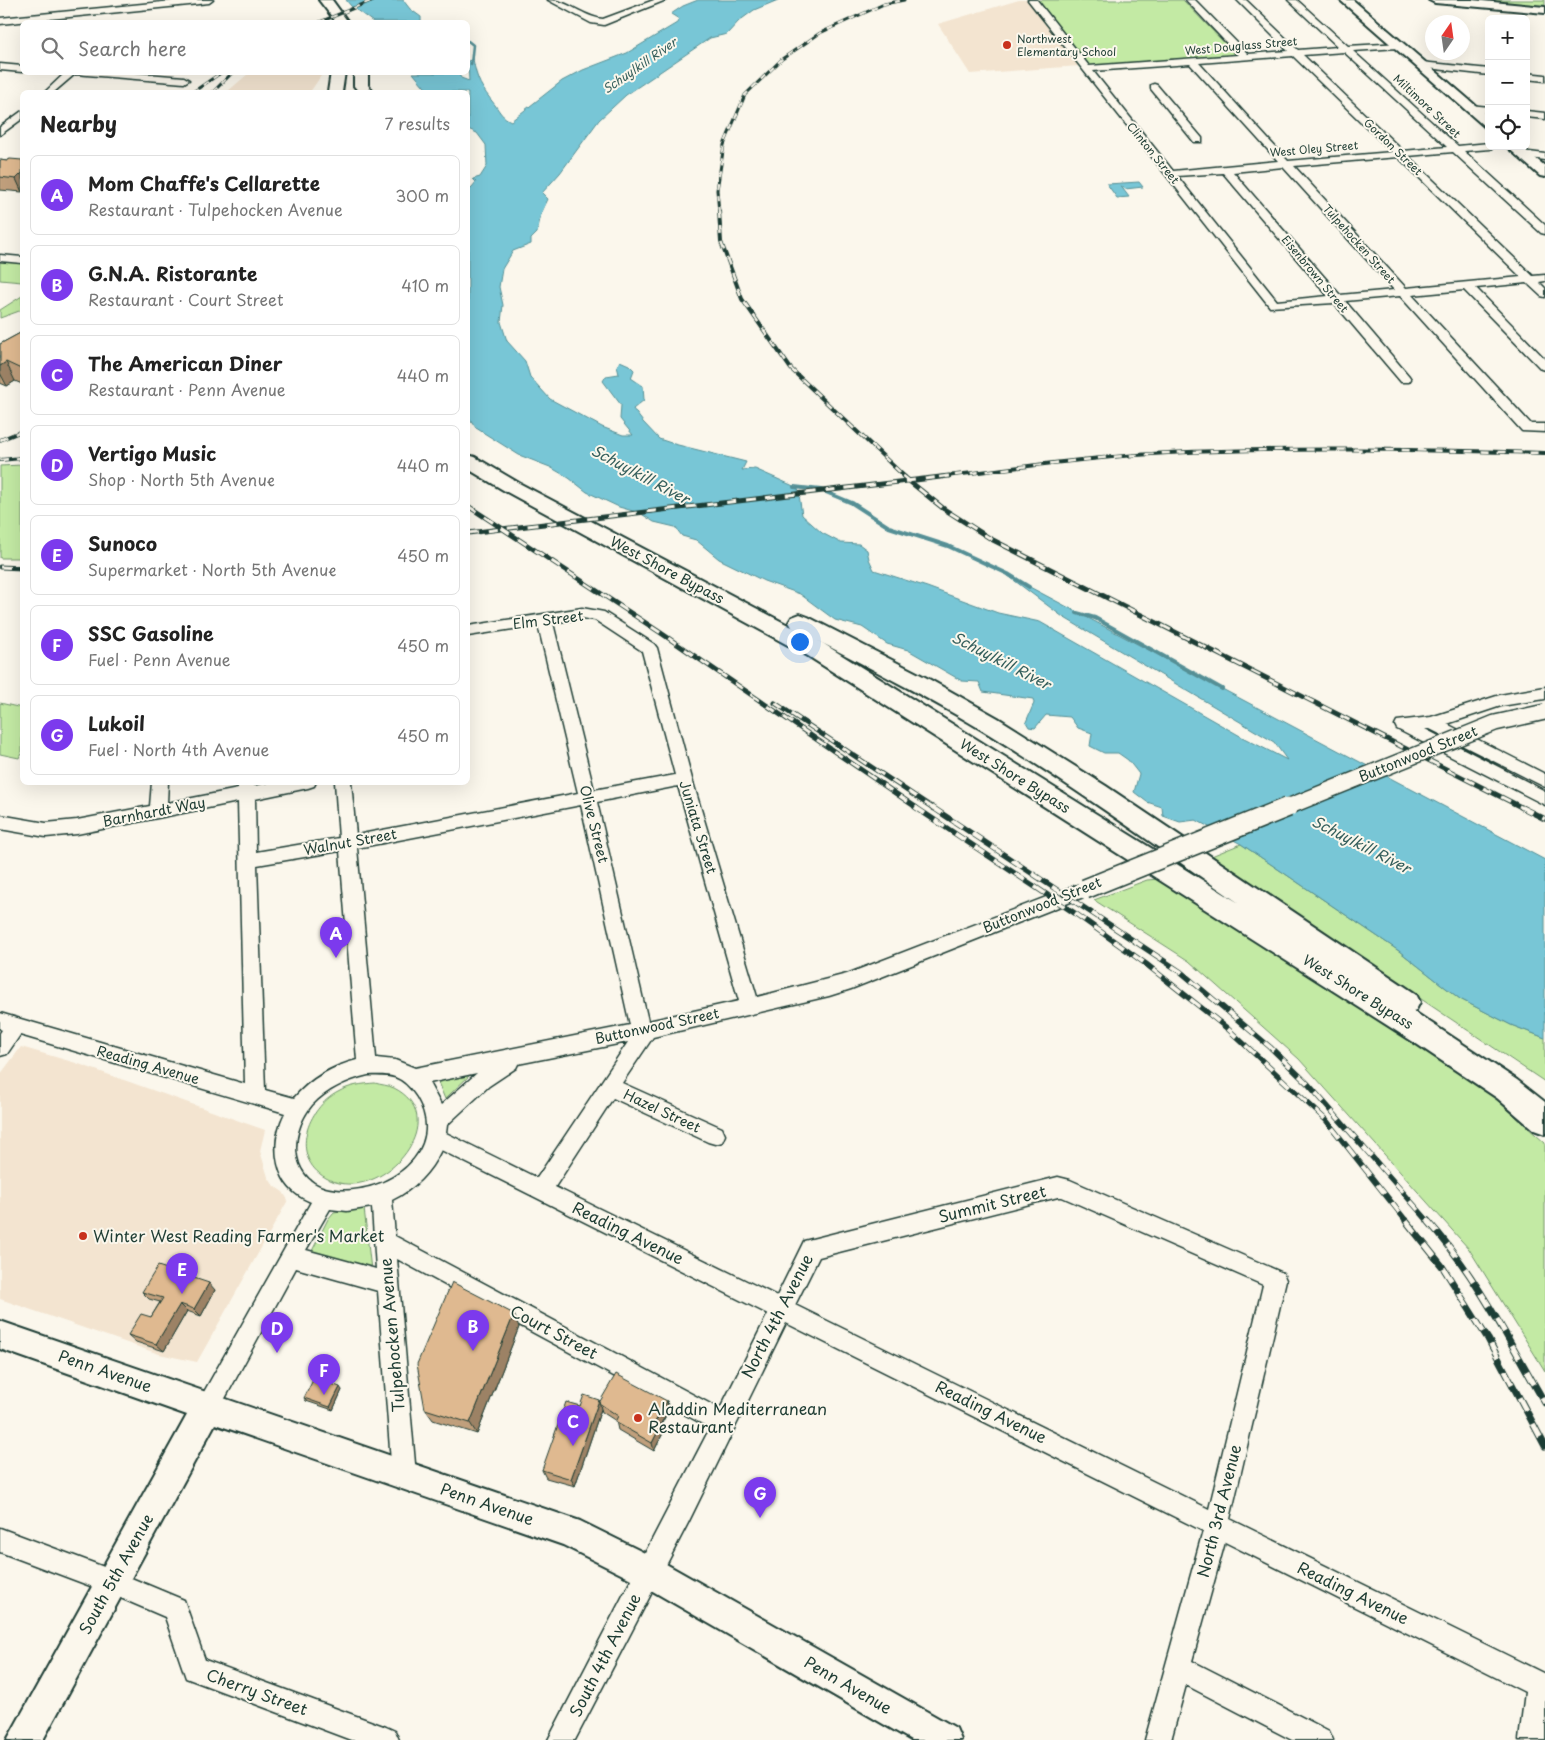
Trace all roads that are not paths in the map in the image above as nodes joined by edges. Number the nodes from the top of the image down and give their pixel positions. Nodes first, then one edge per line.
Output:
1 (209, 0) edge
2 (552, 0) edge
3 (662, 0) edge
4 (1032, 0) edge
5 (1190, 0) edge
6 (1241, 0) edge
7 (1292, 0) edge
8 (1346, 0) edge
9 (1435, 0) edge
10 (324, 1) edge
11 (1489, 2) edge
12 (1545, 10) edge
13 (331, 20) edge
14 (340, 20) edge
15 (0, 21) edge
16 (1398, 45) junction
17 (1347, 49) junction
18 (1296, 53) junction
19 (1246, 57) junction
20 (1192, 61) junction
21 (1421, 65) junction
22 (0, 67) edge
23 (20, 69) edge
24 (1087, 70) junction
25 (1485, 72) edge
26 (69, 75) edge
27 (118, 75) edge
28 (338, 75) edge
29 (344, 75) edge
30 (354, 75) edge
31 (361, 75) edge
32 (1530, 76) edge
33 (1545, 78) edge
34 (184, 80) dead end
35 (1154, 87) dead end
36 (51, 90) edge
37 (335, 90) edge
38 (343, 90) edge
39 (352, 90) edge
40 (364, 90) edge
41 (1470, 108) junction
42 (1485, 110) edge
43 (1530, 114) edge
44 (20, 116) edge
45 (1545, 116) edge
46 (1485, 121) edge
47 (20, 128) edge
48 (2, 129) edge
49 (1198, 140) dead end
50 (1485, 146) edge
51 (1456, 149) junction
52 (1516, 150) edge
53 (1399, 154) junction
54 (1545, 157) edge
55 (1286, 164) junction
56 (1224, 169) junction
57 (1545, 173) edge
58 (1170, 174) junction
59 (1545, 231) edge
60 (0, 258) edge
61 (20, 260) edge
62 (1545, 278) edge
63 (1530, 280) junction
64 (1467, 286) junction
65 (1403, 292) junction
66 (1545, 294) edge
67 (1337, 299) junction
68 (1545, 366) edge
69 (1405, 379) dead end
70 (1545, 428) edge
71 (470, 450) edge
72 (470, 462) edge
73 (544, 618) junction
74 (470, 631) edge
75 (649, 648) joint
76 (1545, 693) edge
77 (1545, 712) edge
78 (1432, 723) junction
79 (684, 779) junction
80 (1545, 781) edge
81 (160, 785) edge
82 (281, 785) edge
83 (343, 785) edge
84 (246, 789) edge
85 (588, 797) junction
86 (1545, 799) edge
87 (158, 812) junction
88 (0, 822) edge
89 (348, 843) junction
90 (248, 860) junction
91 (750, 1006) junction
92 (8, 1024) edge
93 (644, 1030) junction
94 (0, 1048) edge
95 (526, 1054) junction
96 (368, 1066) junction
97 (414, 1077) junction
98 (610, 1087) junction
99 (255, 1096) junction
100 (1545, 1096) edge
101 (297, 1108) junction
102 (1545, 1120) edge
103 (436, 1130) junction
104 (715, 1135) dead end
105 (541, 1190) junction
106 (381, 1195) junction
107 (325, 1200) junction
108 (384, 1241) junction
109 (812, 1248) joint
110 (292, 1256) junction
111 (1276, 1280) joint
112 (387, 1284) junction
113 (781, 1308) junction
114 (0, 1334) edge
115 (208, 1407) junction
116 (723, 1423) junction
117 (404, 1475) junction
118 (1217, 1525) junction
119 (0, 1540) edge
120 (648, 1571) junction
121 (112, 1582) junction
122 (1177, 1667) junction
123 (1542, 1687) edge
124 (24, 1740) edge
125 (386, 1740) edge
126 (561, 1740) edge
127 (944, 1740) edge
128 (1158, 1740) edge
129 (1320, 1740) edge
130 (1532, 1740) edge

1 - 15 street
2 - 3 street
4 - 24 street, Clinton Street
5 - 19 street
6 - 18 street, Gordon Street
7 - 17 street, Miltimore Street
8 - 16 main road
9 - 11 main road
10 - 13 highway
10 - 14 highway
11 - 12 main road
16 - 17 street, West Douglass Street
16 - 21 main road
17 - 18 street, West Douglass Street
17 - 51 street, Miltimore Street
18 - 19 street, West Douglass Street
18 - 53 street, Gordon Street
19 - 20 street, West Douglass Street
20 - 24 street, West Douglass Street
20 - 55 street, Tulpehocken Street
21 - 25 street
21 - 41 main road
22 - 23 street
24 - 58 street, Clinton Street
26 - 36 street
27 - 34 street
28 - 37 highway
29 - 38 highway
30 - 39 highway
31 - 40 highway
32 - 33 street
35 - 49 street
41 - 42 street
41 - 46 main road
43 - 45 street
44 - 48 street
47 - 48 street
50 - 51 street, West Oley Street
51 - 53 street, West Oley Street
51 - 59 street, Miltimore Street
52 - 54 street
52 - 57 main road
53 - 55 street, West Oley Street
53 - 63 street, Gordon Street
55 - 56 street, West Oley Street
55 - 65 street, Tulpehocken Street
56 - 58 street, West Oley Street
56 - 67 street, Eisenbrown Street
58 - 67 street, Clinton Street
60 - 61 street
62 - 63 street
63 - 64 street
63 - 66 street, Gordon Street
64 - 65 street
64 - 68 street
65 - 67 street
65 - 70 street, Tulpehocken Street
67 - 69 street, Eisenbrown Street
71 - 100 highway, West Shore Bypass
72 - 102 highway, West Shore Bypass
73 - 74 street, Elm Street
73 - 75 street, Elm Street
73 - 85 street, Olive Street
75 - 79 street, Juniata Street
76 - 78 street
77 - 91 street, Buttonwood Street, bridge
78 - 80 street
78 - 86 street
79 - 85 street, Walnut Street
79 - 91 street, Juniata Street
81 - 87 street
82 - 84 street, Barnhardt Way
83 - 89 street
84 - 87 street, Barnhardt Way
84 - 90 street
85 - 89 street, Walnut Street
85 - 93 street, Olive Street
87 - 88 street, Barnhardt Way
89 - 90 street, Walnut Street
89 - 96 street
90 - 99 street
91 - 93 street, Buttonwood Street
92 - 94 street
92 - 99 street, Reading Avenue
93 - 95 street, Buttonwood Street
93 - 98 street
95 - 97 street, Buttonwood Street
95 - 103 street, Buttonwood Street
96 - 97 street
96 - 101 street
97 - 103 street
98 - 104 street, Hazel Street
98 - 105 street
99 - 101 street, Reading Avenue
101 - 107 street
103 - 105 street, Reading Avenue
103 - 106 street
105 - 113 street, Reading Avenue
106 - 107 street
106 - 108 street, Tulpehocken Avenue
107 - 110 street
108 - 112 street, Tulpehocken Avenue
108 - 116 street, Court Street
109 - 111 street, Summit Street
109 - 113 street, North 4th Avenue
110 - 112 street
110 - 115 street
111 - 118 street, North 3rd Avenue
112 - 117 street, Tulpehocken Avenue
113 - 116 street, North 4th Avenue
113 - 118 street, Reading Avenue
114 - 115 main road, Penn Avenue
115 - 117 main road, Penn Avenue
115 - 121 main road, South 5th Avenue
116 - 120 street, North 4th Avenue
117 - 120 main road, Penn Avenue
118 - 122 street, North 3rd Avenue
118 - 123 street, Reading Avenue
119 - 121 street, Cherry Street
120 - 126 street, South 4th Avenue
120 - 127 main road, Penn Avenue
121 - 124 main road, South 5th Avenue
121 - 125 street, Cherry Street
122 - 128 street, North 3rd Avenue
122 - 129 street
123 - 130 street

